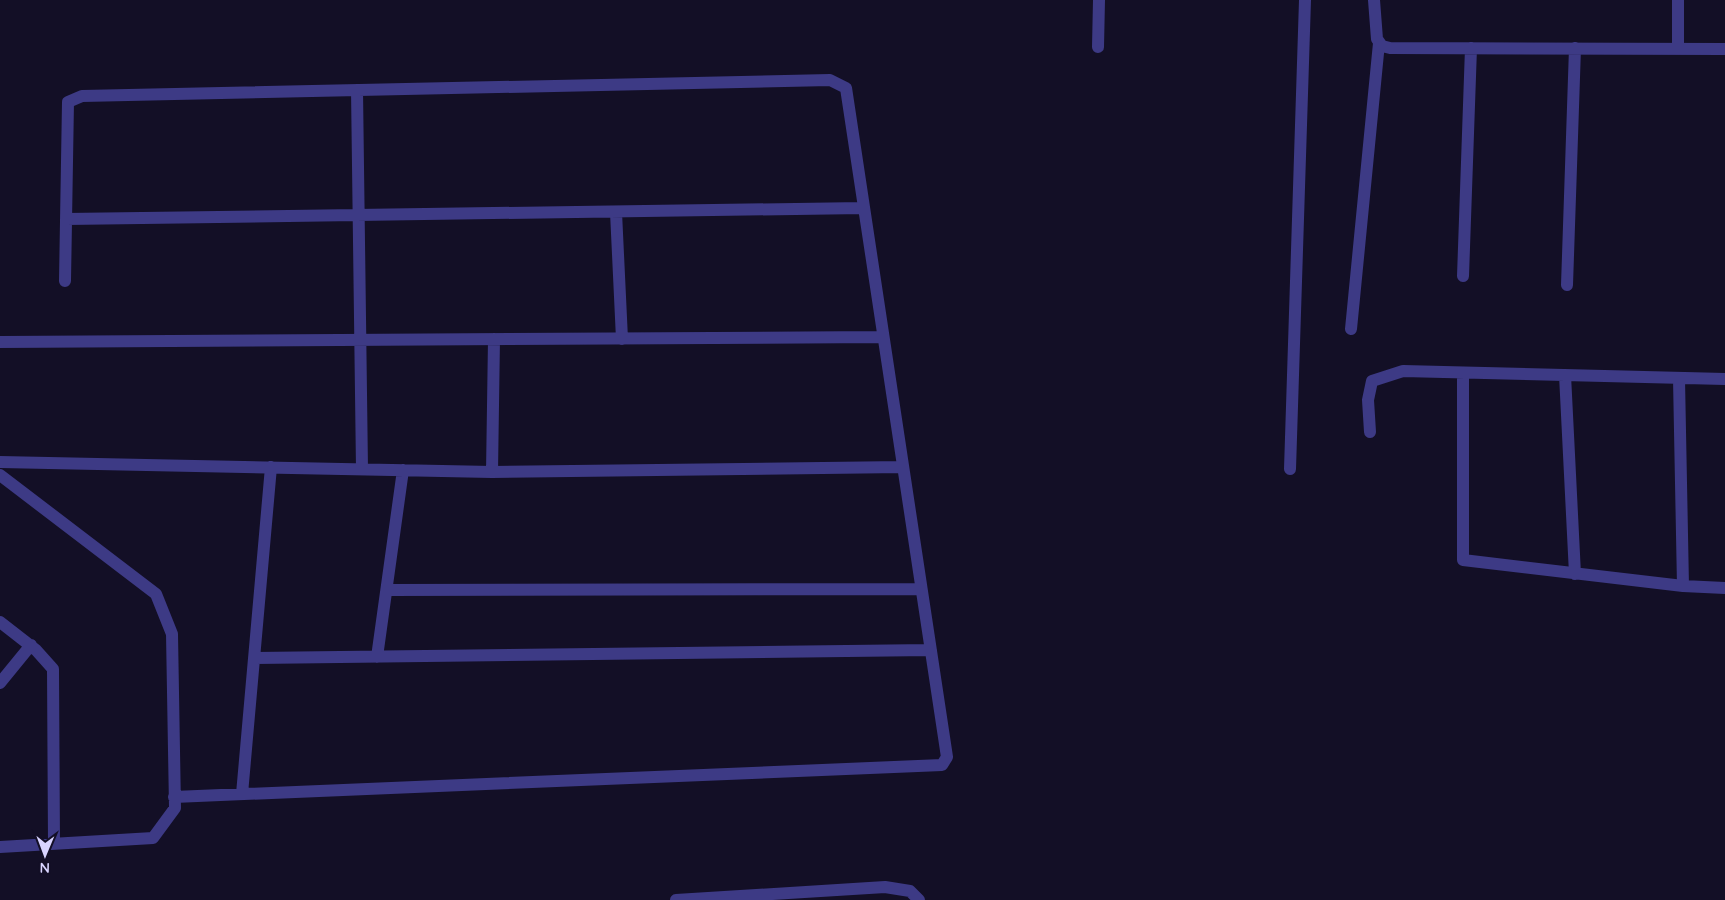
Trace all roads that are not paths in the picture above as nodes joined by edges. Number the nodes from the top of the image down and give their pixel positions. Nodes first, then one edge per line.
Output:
1 (1099, 0) edge
2 (1305, 0) edge
3 (1374, 0) edge
4 (1678, 0) edge
5 (1379, 43) junction
6 (1098, 47) dead end
7 (1678, 47) junction
8 (1471, 48) junction
9 (1575, 48) junction
10 (1725, 49) edge
11 (357, 90) junction
12 (863, 208) junction
13 (616, 212) junction
14 (360, 215) junction
15 (66, 219) junction
16 (1463, 276) dead end
17 (65, 281) dead end
18 (1567, 285) dead end
19 (1351, 329) dead end
20 (883, 337) junction
21 (494, 339) junction
22 (622, 339) junction
23 (359, 340) junction
24 (0, 342) edge
25 (1463, 374) junction
26 (1565, 375) junction
27 (1679, 379) junction
28 (1725, 379) edge
29 (1370, 432) dead end
30 (0, 462) edge
31 (271, 467) junction
32 (903, 467) junction
33 (362, 469) junction
34 (1290, 469) dead end
35 (403, 470) junction
36 (492, 472) junction
37 (0, 475) edge
38 (1574, 574) junction
39 (1684, 586) junction
40 (1725, 588) edge
41 (921, 589) junction
42 (387, 590) junction
43 (0, 622) edge
44 (31, 645) junction
45 (930, 650) junction
46 (378, 657) junction
47 (256, 658) junction
48 (0, 683) edge
49 (242, 794) junction
50 (174, 797) junction
51 (54, 844) junction
52 (0, 847) edge
53 (764, 897) edge
54 (676, 900) edge
55 (918, 900) edge

1 - 6 street
2 - 34 street
3 - 5 street
4 - 7 street
5 - 8 street
5 - 19 street
7 - 9 street
7 - 10 street
8 - 9 street
8 - 16 street
9 - 18 street
11 - 12 street
11 - 14 street
11 - 15 street
12 - 13 street
12 - 20 street
13 - 14 street
13 - 22 street
14 - 15 street
14 - 23 street
15 - 17 street
20 - 22 street
20 - 32 street
21 - 22 street
21 - 23 street
21 - 36 street
23 - 24 street
23 - 33 street
25 - 26 street
25 - 29 street
25 - 38 street
26 - 27 street
26 - 38 street
27 - 28 street
27 - 39 street
30 - 31 street
31 - 33 street
31 - 47 street
32 - 36 street
32 - 41 street
33 - 35 street
35 - 36 street
35 - 42 street
37 - 50 street
38 - 39 street
39 - 40 street
41 - 42 street
41 - 45 street
42 - 46 street
43 - 44 street
44 - 48 street
44 - 51 street
45 - 46 street
45 - 49 street
46 - 47 street
47 - 49 street
49 - 50 street
50 - 51 street
51 - 52 street
53 - 54 street
53 - 55 street

